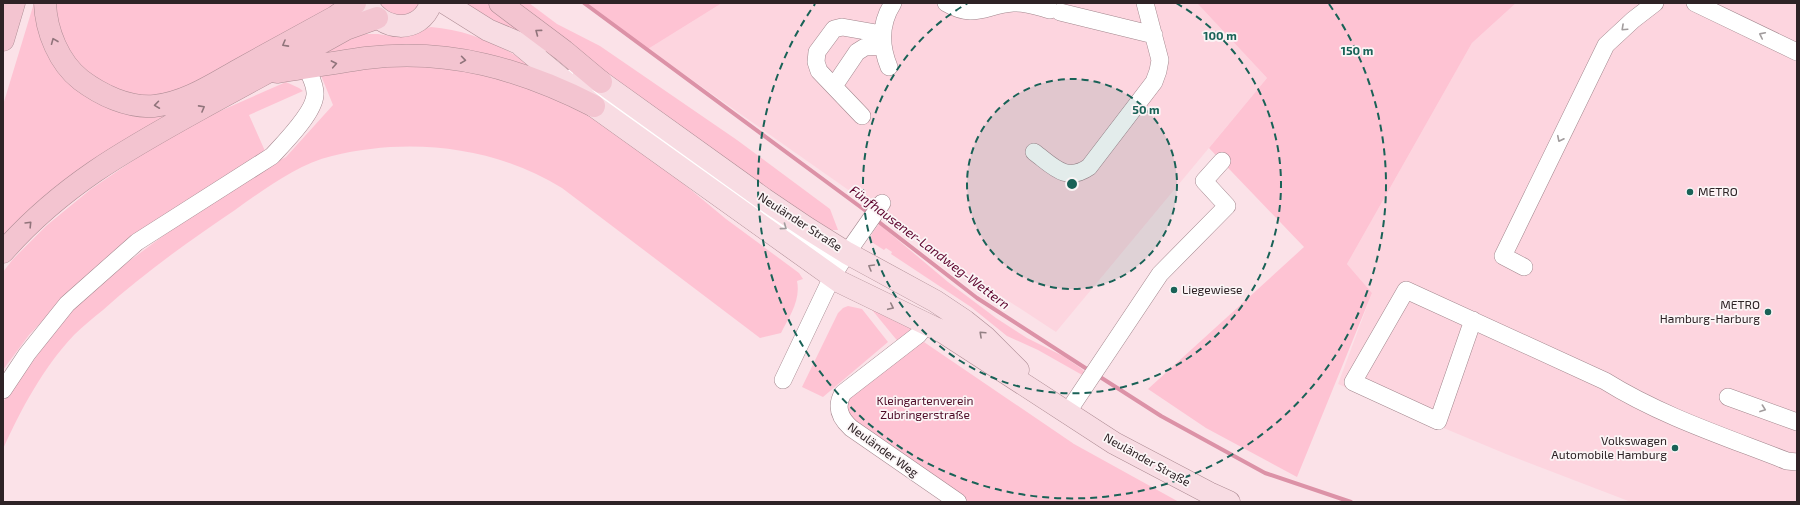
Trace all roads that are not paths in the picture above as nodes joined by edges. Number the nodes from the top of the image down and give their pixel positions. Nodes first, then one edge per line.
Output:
1 (14, 3) edge
2 (45, 3) edge
3 (355, 3) edge
4 (445, 3) edge
5 (500, 3) edge
6 (893, 3) edge
7 (946, 3) edge
8 (1145, 3) edge
9 (1654, 3) edge
10 (1695, 3) edge
11 (372, 10) edge
12 (426, 11) edge
13 (488, 30) junction
14 (1154, 35) junction
15 (3, 40) edge
16 (883, 40) junction
17 (522, 46) junction
18 (1797, 52) edge
19 (889, 67) dead end
20 (307, 68) junction
21 (267, 73) junction
22 (601, 82) junction
23 (834, 86) junction
24 (594, 106) junction
25 (862, 116) dead end
26 (1034, 152) dead end
27 (1222, 160) dead end
28 (876, 211) dead end
29 (3, 252) edge
30 (839, 265) junction
31 (1524, 267) dead end
32 (1473, 320) junction
33 (927, 324) junction
34 (783, 380) dead end
35 (3, 390) edge
36 (1728, 397) dead end
37 (1067, 413) junction
38 (1797, 422) edge
39 (1797, 462) edge
40 (958, 502) edge
41 (1230, 502) edge

1 - 15 highway
3 -> 2 highway
4 - 13 main road, Neuländer Straße
22 -> 5 highway
6 - 16 street
7 - 14 street
8 - 14 street
9 -> 31 street
18 -> 10 street
11 - 12 main road, Neuländer Straße
11 - 21 highway
12 - 13 main road, Neuländer Straße
13 - 17 main road, Neuländer Straße
14 - 26 street
16 - 19 street
16 - 23 street
16 - 23 street
17 - 22 main road, Neuländer Straße
17 - 24 main road, Neuländer Straße
17 -> 30 street
20 - 21 highway
20 -> 24 highway
20 - 35 street
29 -> 21 highway
22 - 30 main road, Neuländer Straße
23 - 25 street
24 - 30 main road, Neuländer Straße
27 - 37 street
28 - 30 street
30 -> 33 main road, Neuländer Straße
30 - 34 street
37 -> 30 main road, Neuländer Straße
32 - 32 street
32 - 39 street
33 - 37 main road, Neuländer Straße
33 - 40 street, Neuländer Weg
36 -> 38 street
37 - 41 main road, Neuländer Straße

